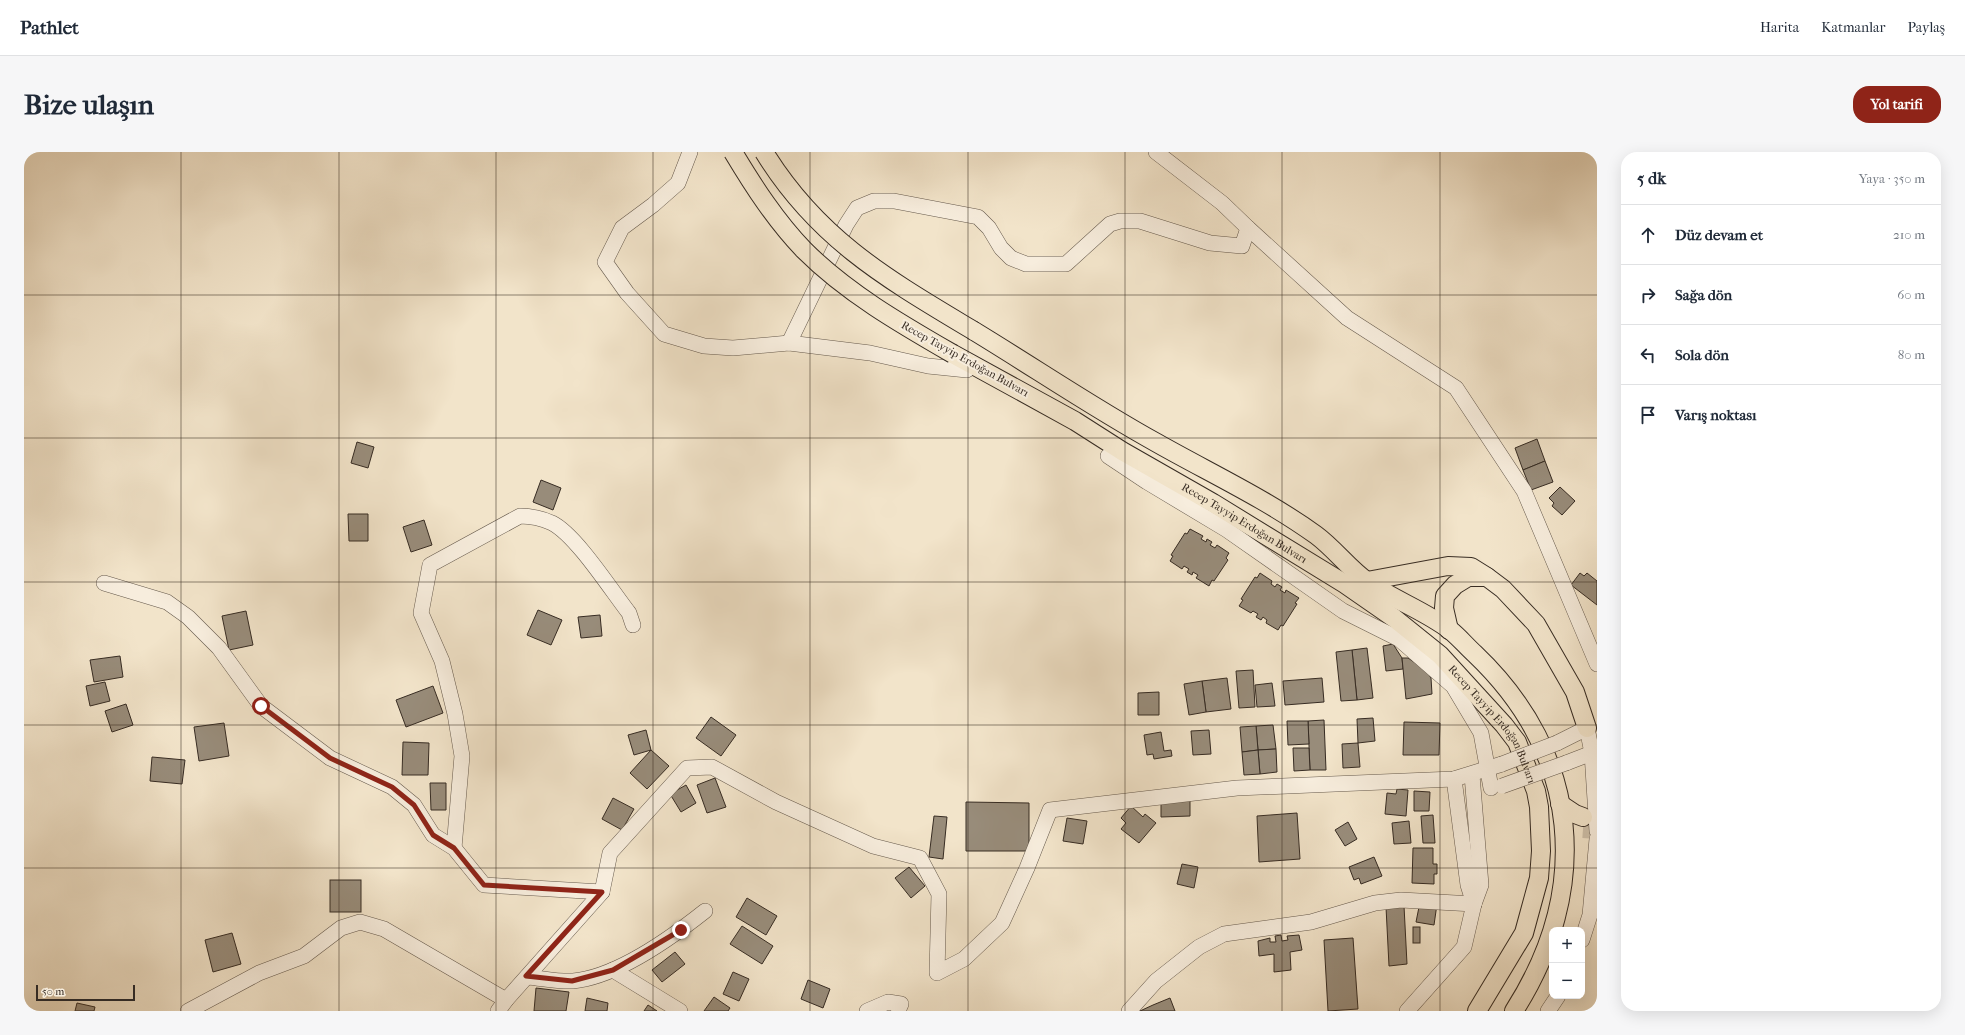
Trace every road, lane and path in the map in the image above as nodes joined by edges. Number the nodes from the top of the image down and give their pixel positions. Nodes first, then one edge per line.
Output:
1 (690, 152) edge
2 (733, 152) edge
3 (764, 152) edge
4 (1156, 152) edge
5 (1248, 228) junction
6 (789, 343) junction
7 (967, 370) dead end
8 (1108, 456) dead end
9 (1487, 577) junction
10 (1367, 581) junction
11 (104, 583) dead end
12 (633, 625) dead end
13 (1449, 630) junction
14 (1597, 664) edge
15 (1586, 728) junction
16 (1592, 753) junction
17 (1488, 770) junction
18 (1472, 775) junction
19 (1454, 780) junction
20 (1497, 787) junction
21 (1474, 791) junction
22 (1560, 804) junction
23 (1590, 829) edge
24 (1565, 835) junction
25 (454, 848) junction
26 (602, 892) junction
27 (1474, 904) junction
28 (705, 911) dead end
29 (1585, 931) edge
30 (613, 970) junction
31 (526, 976) junction
32 (1556, 999) edge
33 (502, 1005) edge
34 (188, 1011) edge
35 (680, 1011) edge
36 (867, 1011) edge
37 (898, 1011) edge
38 (1129, 1011) edge
39 (1407, 1011) edge
40 (1477, 1011) edge
41 (1514, 1011) edge
42 (1548, 1011) edge

1 - 6 street
2 - 40 main road, Recep Tayyip Erdoğan Bulvarı, bridge
3 - 10 main road, bridge
4 - 5 street
5 - 6 street
5 - 14 street
6 - 7 street
8 - 17 street
9 - 10 main road
9 - 13 main road
9 - 15 main road
10 - 13 main road
11 - 25 street
12 - 25 street
13 - 22 main road
15 - 16 street
15 - 17 street, bridge
16 - 20 street, bridge
16 - 23 street
17 - 18 street
17 - 20 street
18 - 19 street
18 - 21 street
19 - 21 street
19 - 26 street
19 - 27 street
20 - 21 street
21 - 27 street
22 - 23 main road
22 - 24 main road
23 - 24 main road
23 - 29 street
24 - 41 main road
25 - 26 street
26 - 31 street
27 - 38 street
27 - 39 street
28 - 30 street
30 - 31 street
30 - 35 street
31 - 33 street
32 - 42 street
33 - 34 street
36 - 37 street

